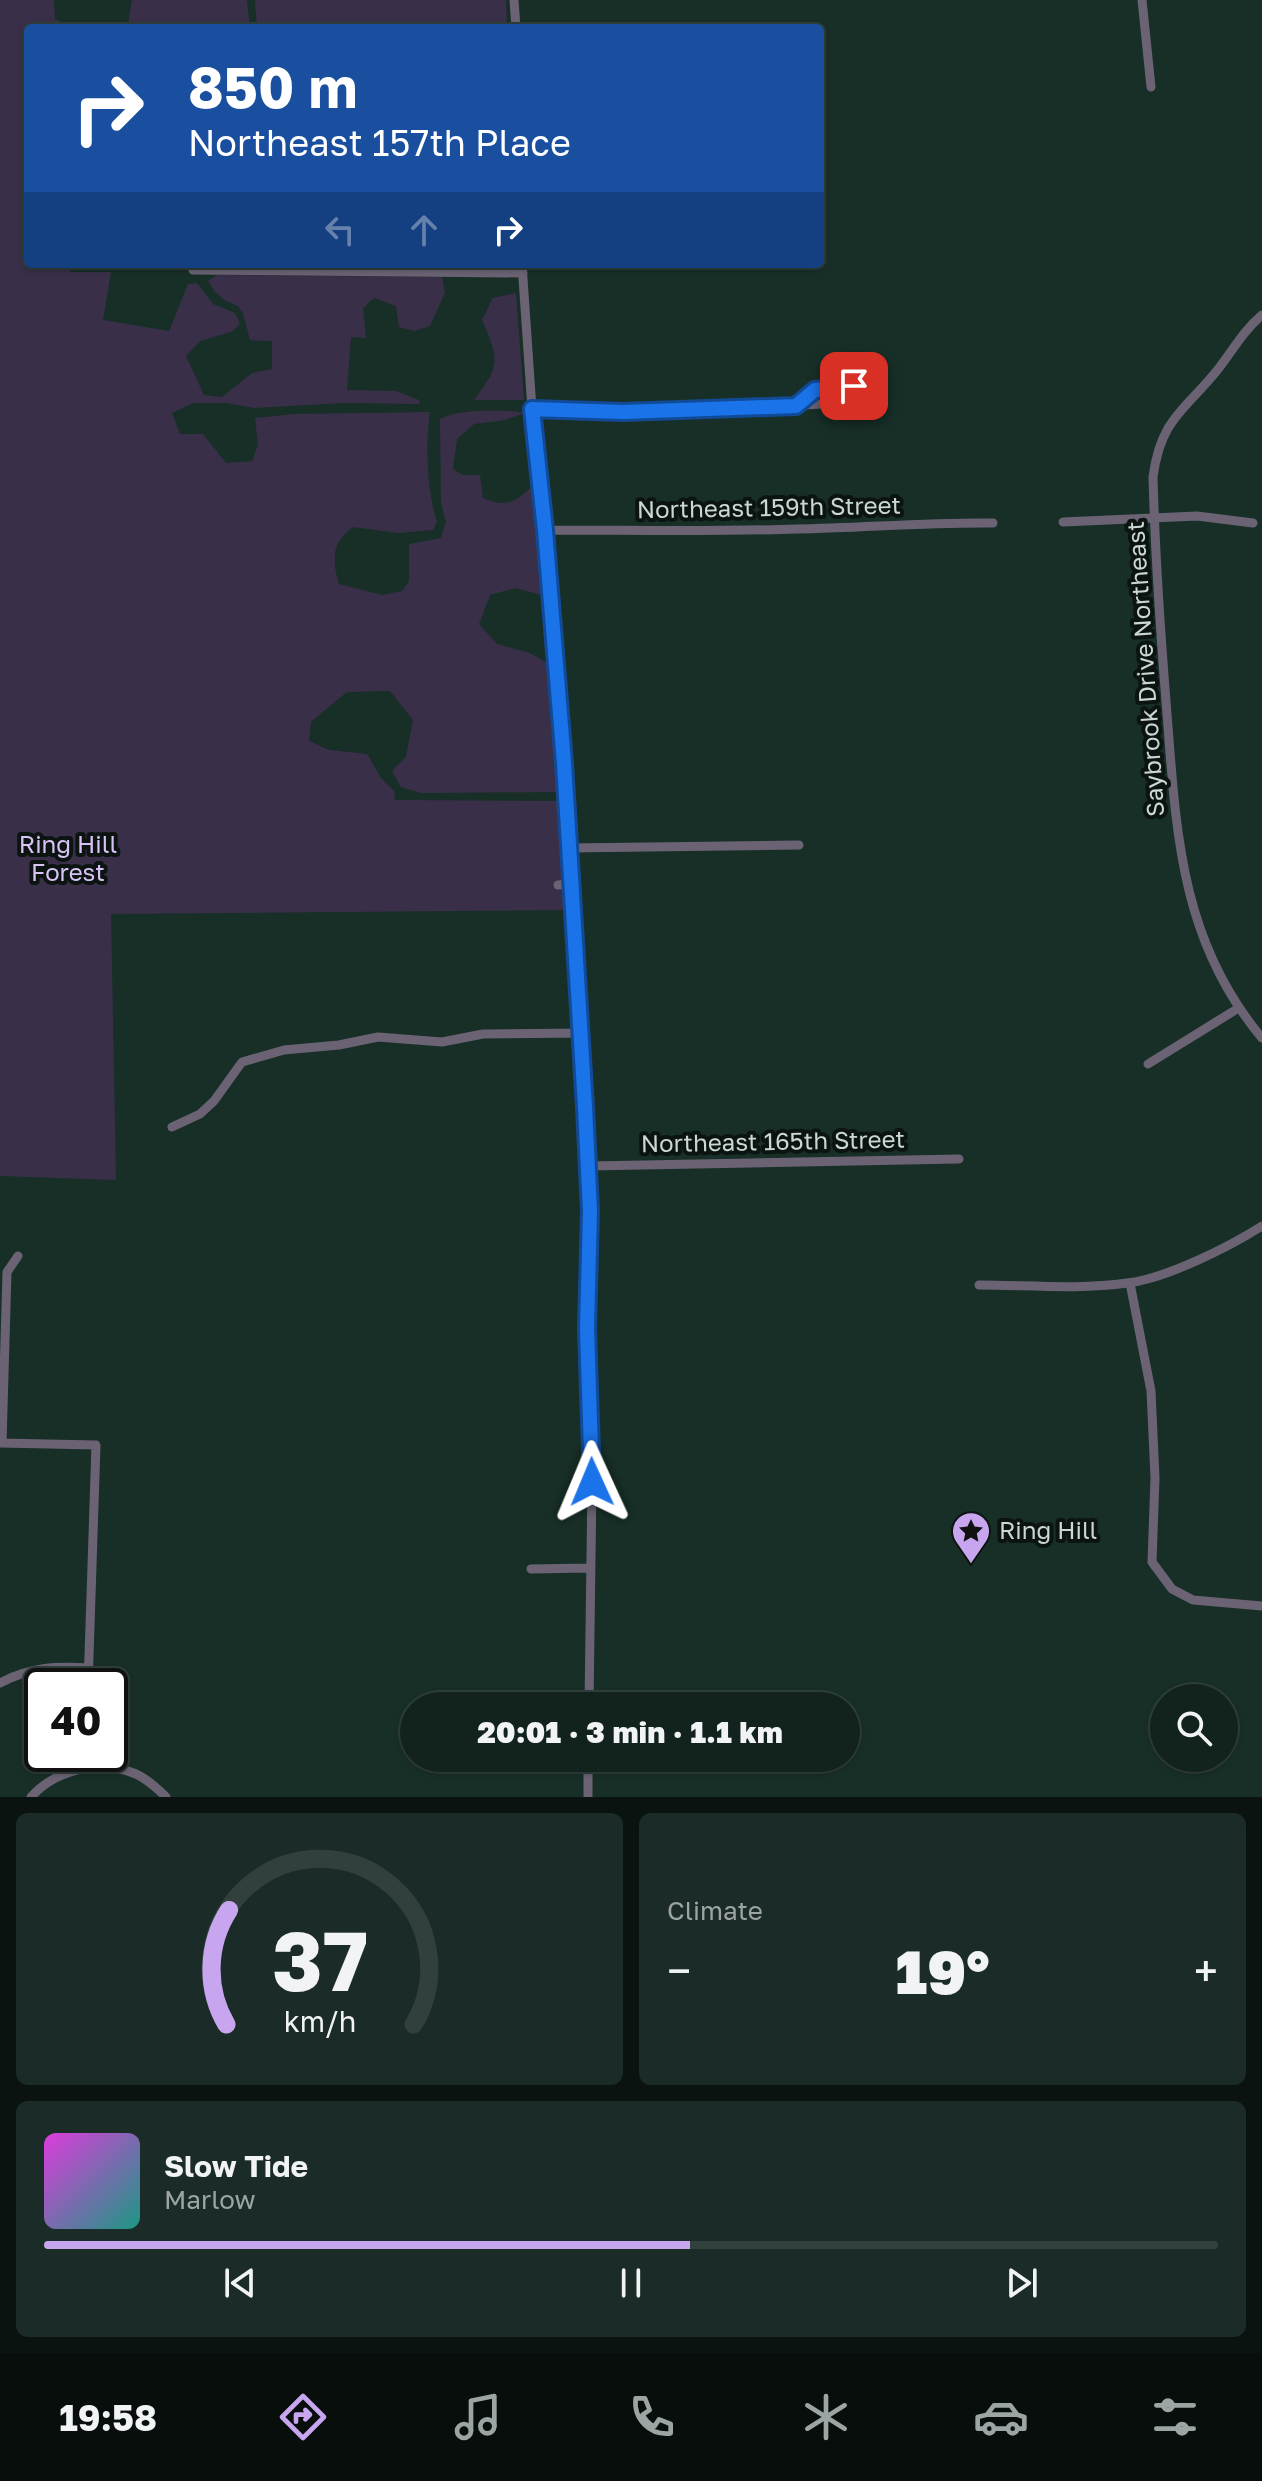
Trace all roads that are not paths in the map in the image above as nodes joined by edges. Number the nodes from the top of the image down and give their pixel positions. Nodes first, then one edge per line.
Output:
1 (514, 0) edge
2 (1142, 0) edge
3 (516, 24) edge
4 (1151, 87) dead end
5 (522, 269) edge
6 (193, 270) dead end
7 (1262, 315) edge
8 (796, 406) junction
9 (532, 409) junction
10 (1154, 518) junction
11 (1063, 522) dead end
12 (993, 523) dead end
13 (1253, 523) dead end
14 (545, 530) junction
15 (799, 845) dead end
16 (569, 848) junction
17 (571, 884) junction
18 (558, 885) dead end
19 (1237, 1009) junction
20 (581, 1033) junction
21 (1262, 1038) edge
22 (1148, 1064) dead end
23 (172, 1127) dead end
24 (959, 1159) dead end
25 (589, 1166) junction
26 (1262, 1226) edge
27 (18, 1256) dead end
28 (1130, 1283) junction
29 (979, 1285) dead end
30 (1, 1443) edge
31 (589, 1568) junction
32 (531, 1569) dead end
33 (1262, 1606) edge
34 (39, 1668) edge
35 (89, 1668) joint
36 (24, 1671) edge
37 (0, 1683) edge
38 (589, 1692) edge
39 (75, 1772) edge
40 (128, 1772) edge
41 (588, 1772) edge
42 (31, 1797) edge
43 (166, 1797) edge
44 (588, 1797) edge

1 - 3 street
2 - 4 street
5 - 6 street
5 - 9 street
7 - 10 street, Saybrook Drive Northeast
8 - 8 street
8 - 9 street
9 - 14 street
10 - 11 street
10 - 13 street
10 - 19 street, Saybrook Drive Northeast
12 - 14 street, Northeast 159th Street
14 - 16 street
15 - 16 street
16 - 17 street
17 - 18 street
17 - 20 street
19 - 21 street, Saybrook Drive Northeast
19 - 22 street
20 - 23 street
20 - 25 street
24 - 25 street, Northeast 165th Street
25 - 31 street
26 - 28 street
27 - 30 street
28 - 29 street
28 - 33 street
30 - 35 street
31 - 32 street
31 - 38 street
34 - 35 street
36 - 37 street
39 - 42 street
40 - 43 street
41 - 44 street

